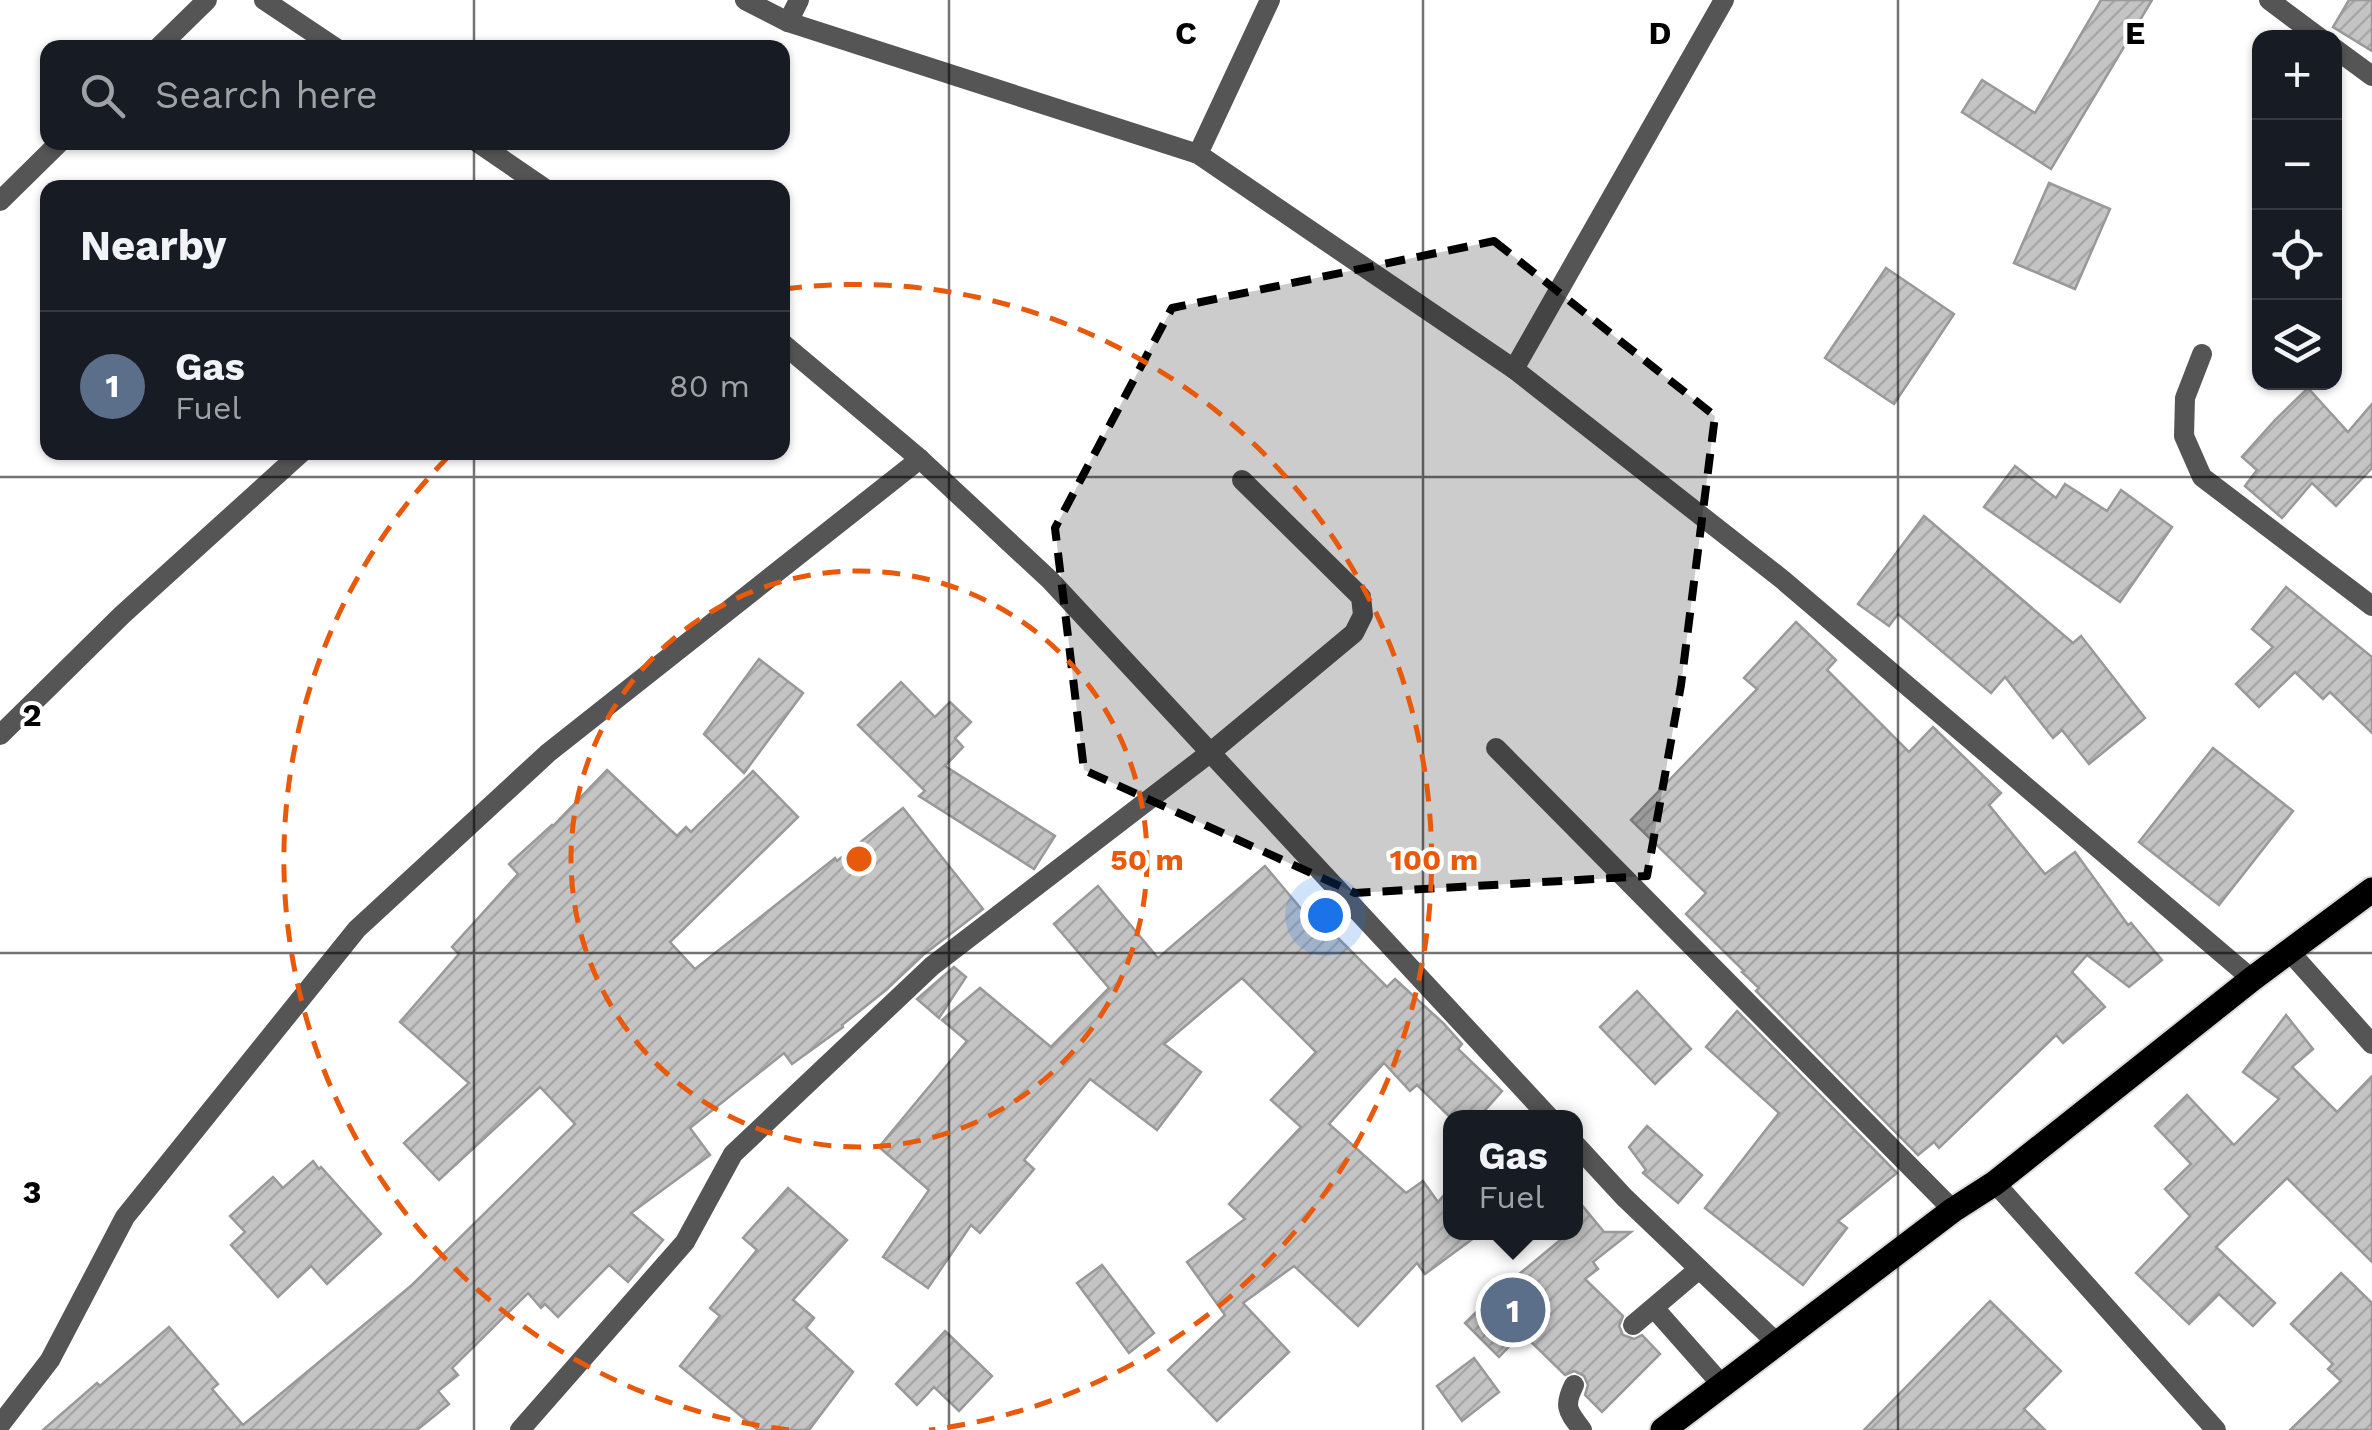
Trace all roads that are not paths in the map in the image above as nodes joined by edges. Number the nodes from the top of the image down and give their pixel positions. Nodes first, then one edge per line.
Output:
1 (207, 0) edge
2 (264, 0) edge
3 (746, 0) edge
4 (799, 0) edge
5 (1270, 0) edge
6 (1724, 0) edge
7 (2269, 0) edge
8 (788, 22) junction
9 (2309, 30) edge
10 (166, 40) edge
11 (324, 40) edge
12 (2342, 54) edge
13 (2372, 76) edge
14 (52, 150) edge
15 (489, 150) edge
16 (1198, 154) junction
17 (532, 180) edge
18 (0, 200) edge
19 (790, 350) edge
20 (2202, 354) dead end
21 (1514, 370) junction
22 (920, 459) junction
23 (293, 460) edge
24 (1242, 480) dead end
25 (2372, 606) edge
26 (0, 735) edge
27 (1496, 748) dead end
28 (1210, 752) junction
29 (2372, 890) edge
30 (2290, 952) junction
31 (2252, 979) junction
32 (2372, 1044) edge
33 (1543, 1110) edge
34 (1583, 1153) edge
35 (1995, 1183) junction
36 (1953, 1210) junction
37 (1699, 1269) junction
38 (1654, 1308) junction
39 (1633, 1325) dead end
40 (1778, 1345) junction
41 (1574, 1385) dead end
42 (1723, 1386) junction
43 (1679, 1425) edge
44 (0, 1426) edge
45 (520, 1430) edge
46 (1582, 1430) edge
47 (2216, 1430) edge

1 - 10 street
2 - 11 street
3 - 8 street
4 - 8 street
5 - 16 street
6 - 21 street
7 - 9 street
8 - 16 street
12 - 13 street
14 - 18 street
15 - 17 street
16 - 21 street
19 - 22 street
20 - 25 street
21 - 31 street
22 - 28 street
22 - 44 street
23 - 26 street
24 - 28 street
27 - 36 street
28 - 33 street
28 - 45 street
29 - 30 main road
30 - 31 main road
30 - 32 street
31 - 35 main road
34 - 37 street
35 - 36 main road
35 - 47 street
36 - 40 main road
37 - 38 street
37 - 40 street
38 - 39 street
38 - 42 street
40 - 42 main road
41 - 46 street
42 - 43 main road

